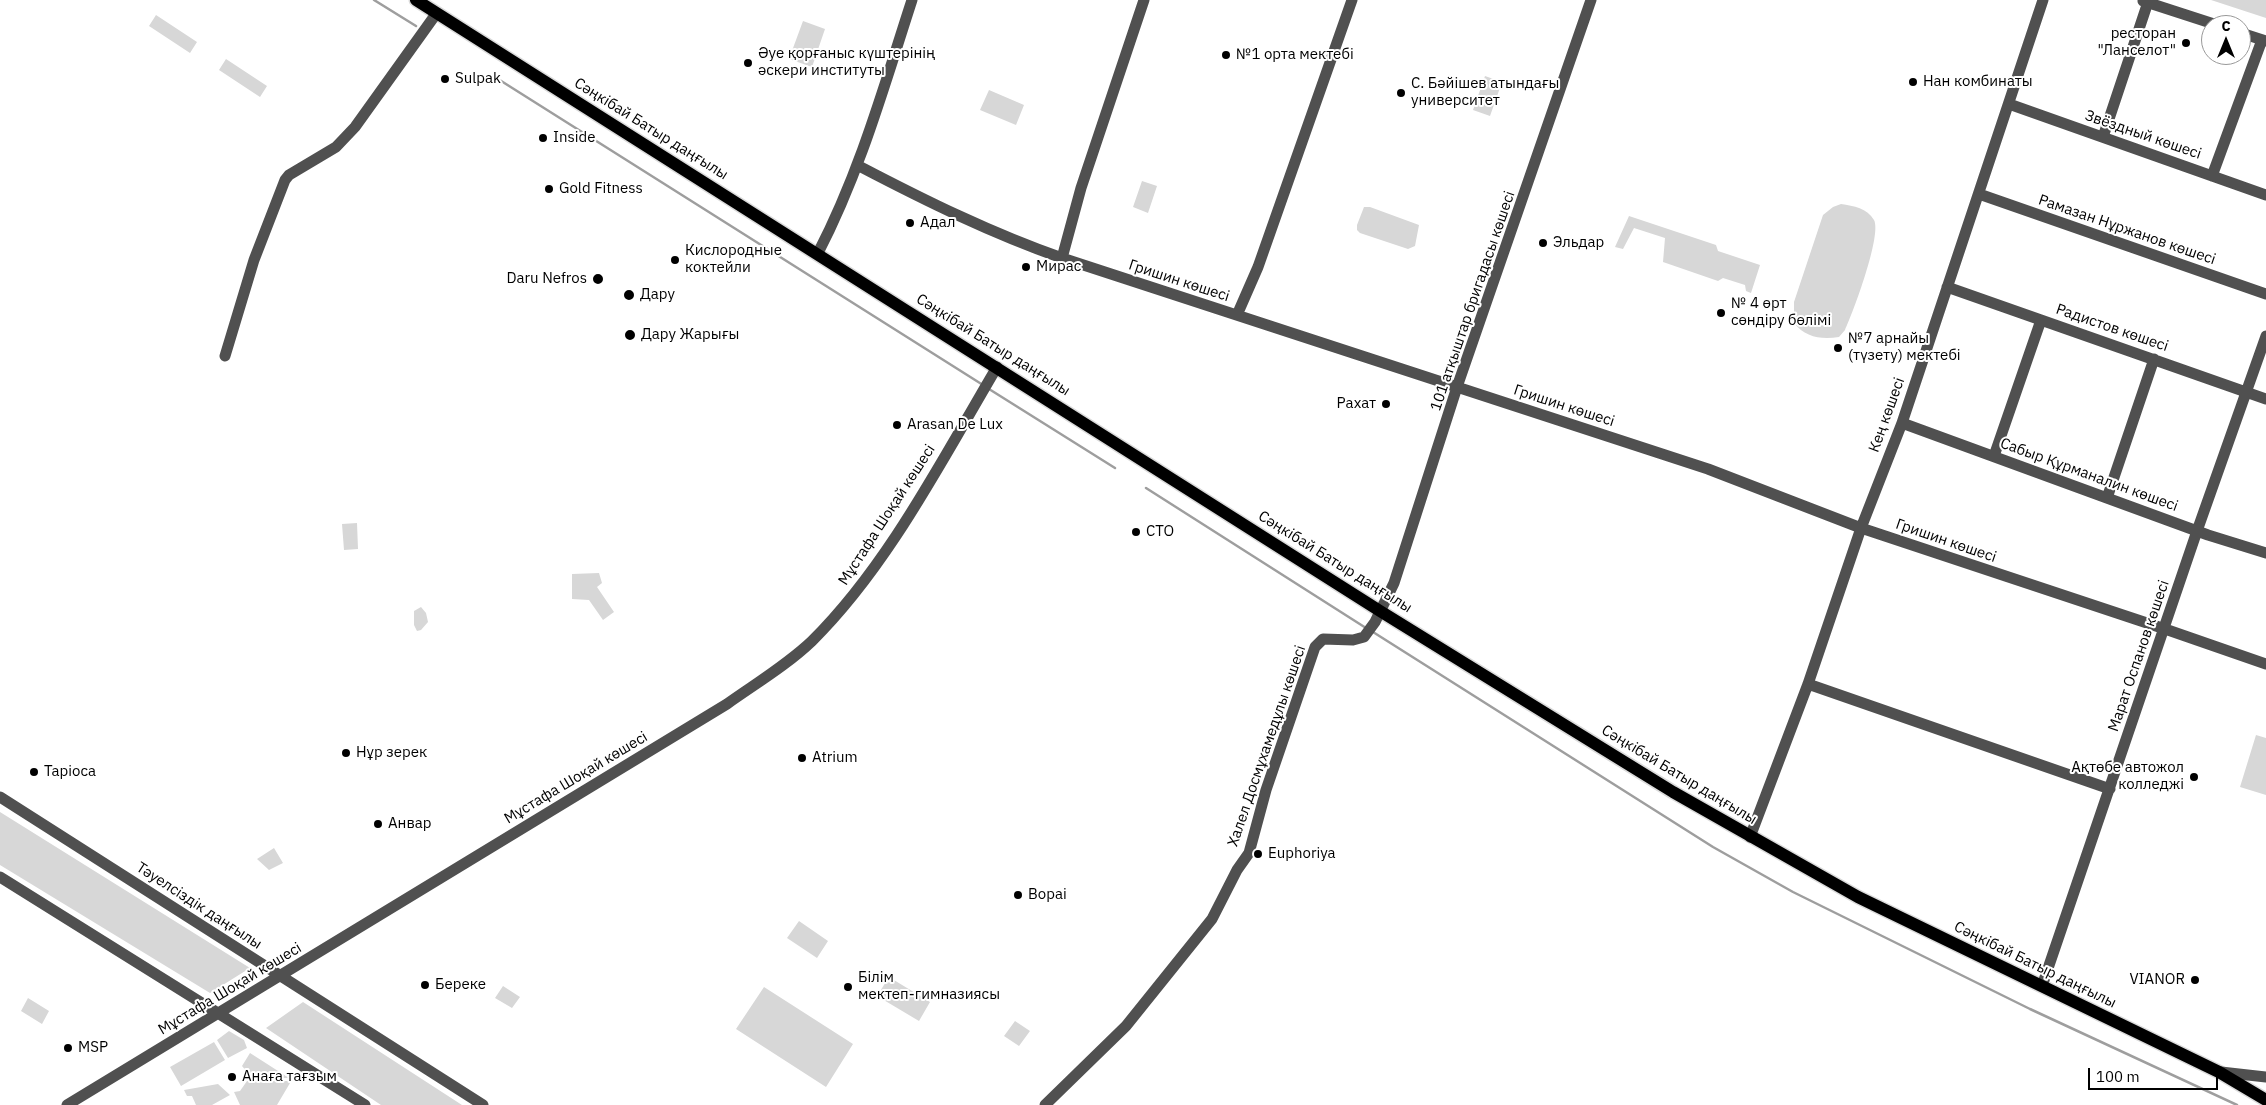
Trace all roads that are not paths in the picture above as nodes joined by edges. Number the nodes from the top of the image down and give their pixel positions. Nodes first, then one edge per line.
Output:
1 (416, 0) edge
2 (912, 0) edge
3 (1144, 0) edge
4 (1352, 0) edge
5 (1591, 0) edge
6 (2043, 0) edge
7 (2145, 1) edge
8 (436, 14) junction
9 (2201, 20) edge
10 (2251, 36) edge
11 (2264, 41) edge
12 (2009, 104) junction
13 (2103, 137) junction
14 (859, 166) junction
15 (2212, 176) junction
16 (1979, 194) junction
17 (2266, 194) edge
18 (818, 253) junction
19 (1062, 258) junction
20 (1947, 288) junction
21 (2266, 294) edge
22 (1237, 315) junction
23 (2041, 320) junction
24 (2266, 336) edge
25 (225, 356) dead end
26 (2154, 359) junction
27 (997, 367) junction
28 (1457, 387) junction
29 (2247, 392) junction
30 (2266, 399) edge
31 (1902, 424) junction
32 (1994, 456) junction
33 (2107, 498) junction
34 (1861, 528) junction
35 (2197, 531) junction
36 (2266, 553) edge
37 (1378, 616) junction
38 (2165, 628) junction
39 (2266, 664) edge
40 (1808, 684) junction
41 (2110, 790) junction
42 (0, 796) edge
43 (1750, 836) junction
44 (0, 877) edge
45 (282, 976) junction
46 (2042, 986) junction
47 (219, 1014) junction
48 (2219, 1072) junction
49 (2266, 1077) edge
50 (2266, 1100) edge
51 (67, 1105) edge
52 (365, 1105) edge
53 (483, 1105) edge
54 (1045, 1105) edge

1 - 8 main road, Сәңкібай Батыр даңғылы
2 - 14 street
3 - 19 street
4 - 22 street
5 - 28 street, 101 атқыштар бригадасы көшесі
6 - 12 street, Кең көшесі
7 - 9 street
7 - 13 street
8 - 18 main road, Сәңкібай Батыр даңғылы
8 - 25 street
10 - 11 street
11 - 15 street
12 - 13 street, Звёздный көшесі
12 - 16 street, Кең көшесі
13 - 15 street, Звёздный көшесі
14 - 18 street
14 - 19 street, Гришин көшесі
15 - 17 street, Звёздный көшесі
16 - 20 street, Кең көшесі
16 - 21 street, Рамазан Нұржанов көшесі
18 - 27 main road, Сәңкібай Батыр даңғылы
19 - 22 street, Гришин көшесі
20 - 23 street, Радистов көшесі
20 - 31 street, Кең көшесі
22 - 28 street, Гришин көшесі
23 - 26 street, Радистов көшесі
23 - 32 street
24 - 29 street, Марат Оспанов көшесі
26 - 29 street, Радистов көшесі
26 - 33 street
27 - 37 main road, Сәңкібай Батыр даңғылы
27 - 45 street, Мұстафа Шоқай көшесі
28 - 34 street, Гришин көшесі
28 - 37 street, 101 атқыштар бригадасы көшесі
29 - 30 street, Радистов көшесі
29 - 35 street, Марат Оспанов көшесі
31 - 32 street, Сабыр Құрманалин көшесі
31 - 34 street, Кең көшесі
32 - 33 street, Сабыр Құрманалин көшесі
33 - 35 street, Сабыр Құрманалин көшесі
34 - 38 street, Гришин көшесі
34 - 40 street, Кең көшесі
35 - 36 street, Сабыр Құрманалин көшесі
35 - 38 street, Марат Оспанов көшесі
37 - 43 main road, Сәңкібай Батыр даңғылы
37 - 54 street, Халел Досмұхамедұлы көшесі
38 - 39 street, Гришин көшесі
38 - 41 street, Марат Оспанов көшесі
40 - 41 street
40 - 43 street, Кең көшесі
41 - 46 street, Марат Оспанов көшесі
42 - 45 street, Тәуелсіздік даңғылы
43 - 46 main road, Сәңкібай Батыр даңғылы
44 - 47 street
45 - 47 street, Мұстафа Шоқай көшесі
45 - 53 street, Тәуелсіздік даңғылы
46 - 48 main road, Сәңкібай Батыр даңғылы
47 - 51 street, Мұстафа Шоқай көшесі
47 - 52 street
48 - 49 street
48 - 50 main road, Сәңкібай Батыр даңғылы

